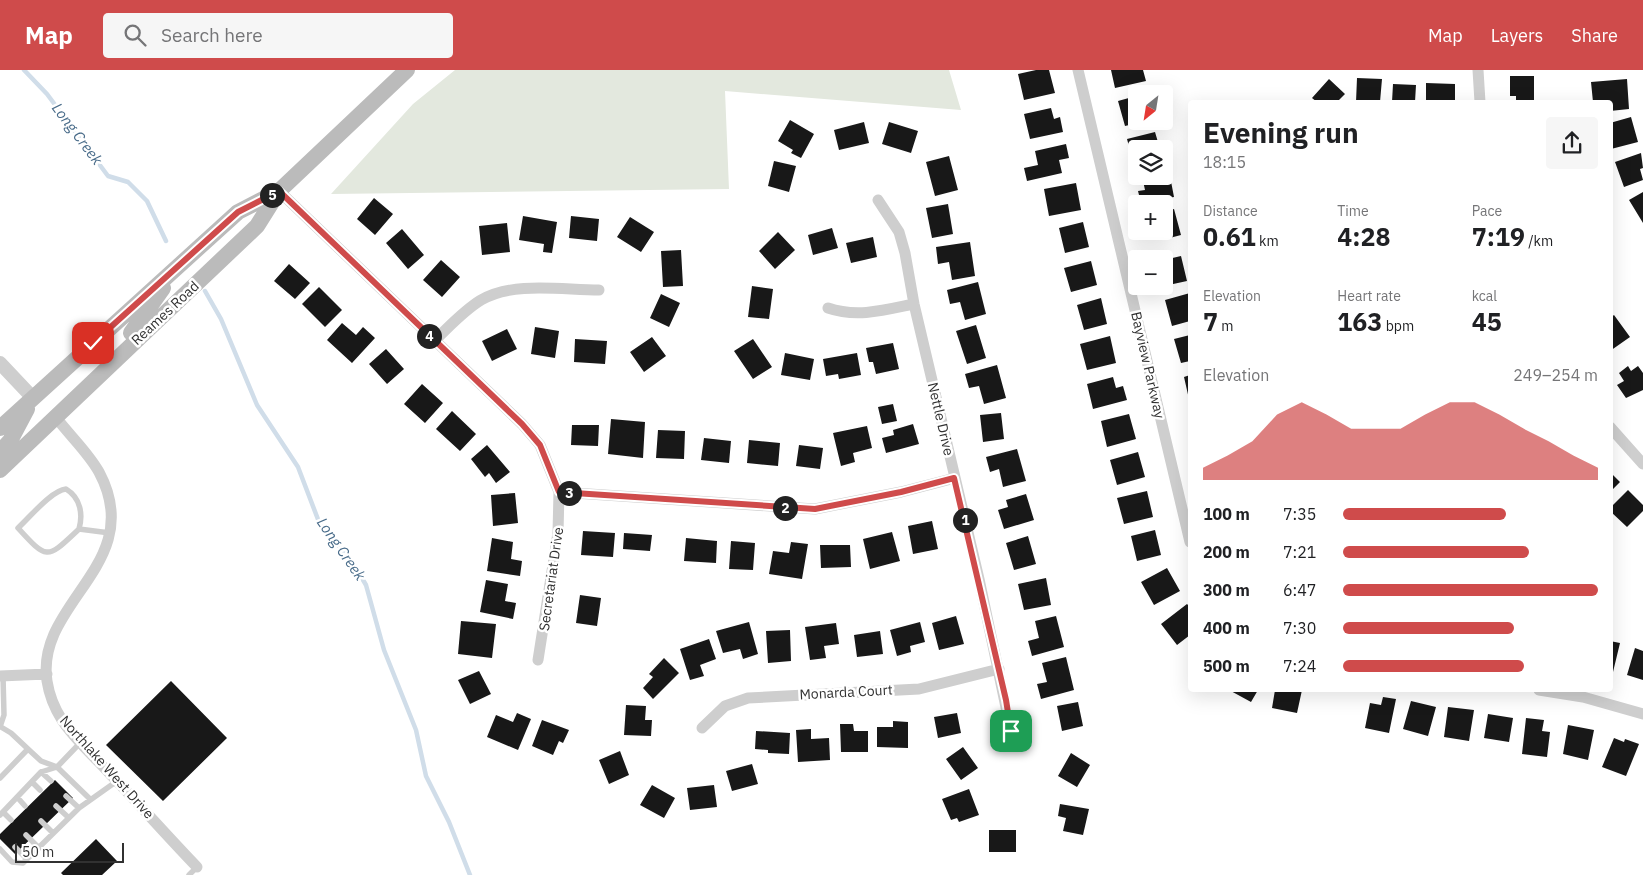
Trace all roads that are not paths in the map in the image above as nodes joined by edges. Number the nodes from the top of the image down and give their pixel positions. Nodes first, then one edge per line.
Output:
1 (407, 70) edge
2 (1078, 70) edge
3 (1478, 70) edge
4 (1480, 100) edge
5 (279, 191) junction
6 (878, 200) dead end
7 (175, 269) junction
8 (599, 290) dead end
9 (914, 304) junction
10 (828, 308) dead end
11 (434, 341) junction
12 (0, 364) edge
13 (33, 398) junction
14 (54, 416) junction
15 (0, 428) edge
16 (1613, 430) edge
17 (0, 452) edge
18 (1643, 464) edge
19 (0, 470) edge
20 (954, 478) junction
21 (559, 492) junction
22 (79, 529) junction
23 (110, 532) junction
24 (1188, 534) edge
25 (538, 660) dead end
26 (999, 669) junction
27 (47, 674) junction
28 (1, 676) edge
29 (1551, 692) edge
30 (1643, 714) edge
31 (0, 727) edge
32 (702, 728) dead end
33 (1011, 731) dead end
34 (81, 742) junction
35 (28, 750) junction
36 (57, 767) junction
37 (41, 772) junction
38 (0, 778) edge
39 (117, 780) junction
40 (51, 781) dead end
41 (32, 782) junction
42 (40, 790) dead end
43 (66, 796) dead end
44 (17, 797) junction
45 (90, 800) junction
46 (26, 806) dead end
47 (56, 806) dead end
48 (79, 808) junction
49 (1, 814) edge
50 (69, 818) junction
51 (11, 820) dead end
52 (40, 820) dead end
53 (53, 834) junction
54 (26, 835) dead end
55 (15, 847) dead end
56 (39, 848) junction
57 (0, 849) edge
58 (27, 859) junction
59 (193, 871) edge

1 - 5 main road, Reames Road
2 - 24 street, Bayview Parkway
3 - 4 street
5 - 7 main road, Reames Road
5 - 11 street, Secretariat Drive
5 - 14 main road, Reames Road
6 - 9 street, Nettle Drive
7 - 13 main road, Reames Road
7 - 14 main road
8 - 11 street
9 - 10 street
9 - 20 street, Nettle Drive
11 - 21 street, Secretariat Drive
12 - 13 street
13 - 15 main road, Reames Road
13 - 17 main road
14 - 19 main road, Reames Road
14 - 23 street, Northlake West Drive
16 - 18 street
20 - 21 street
20 - 26 street, Nettle Drive
21 - 25 street, Secretariat Drive
22 - 22 lane
22 - 23 lane
23 - 27 street, Northlake West Drive
26 - 32 street, Monarda Court
26 - 33 street, Nettle Drive
27 - 28 street
27 - 34 street, Northlake West Drive
28 - 31 lane
29 - 30 street
31 - 35 lane
34 - 36 lane
34 - 39 street, Northlake West Drive
35 - 36 lane
35 - 38 lane
36 - 37 lane
36 - 45 lane
37 - 40 lane
37 - 41 lane
39 - 45 lane
39 - 59 street, Northlake West Drive
41 - 42 lane
41 - 44 lane
43 - 48 lane
44 - 46 lane
44 - 49 lane
45 - 48 lane
47 - 50 lane
48 - 50 lane
49 - 51 lane
50 - 53 lane
52 - 53 lane
53 - 56 lane
54 - 56 lane
55 - 58 lane
56 - 58 lane
57 - 58 lane

